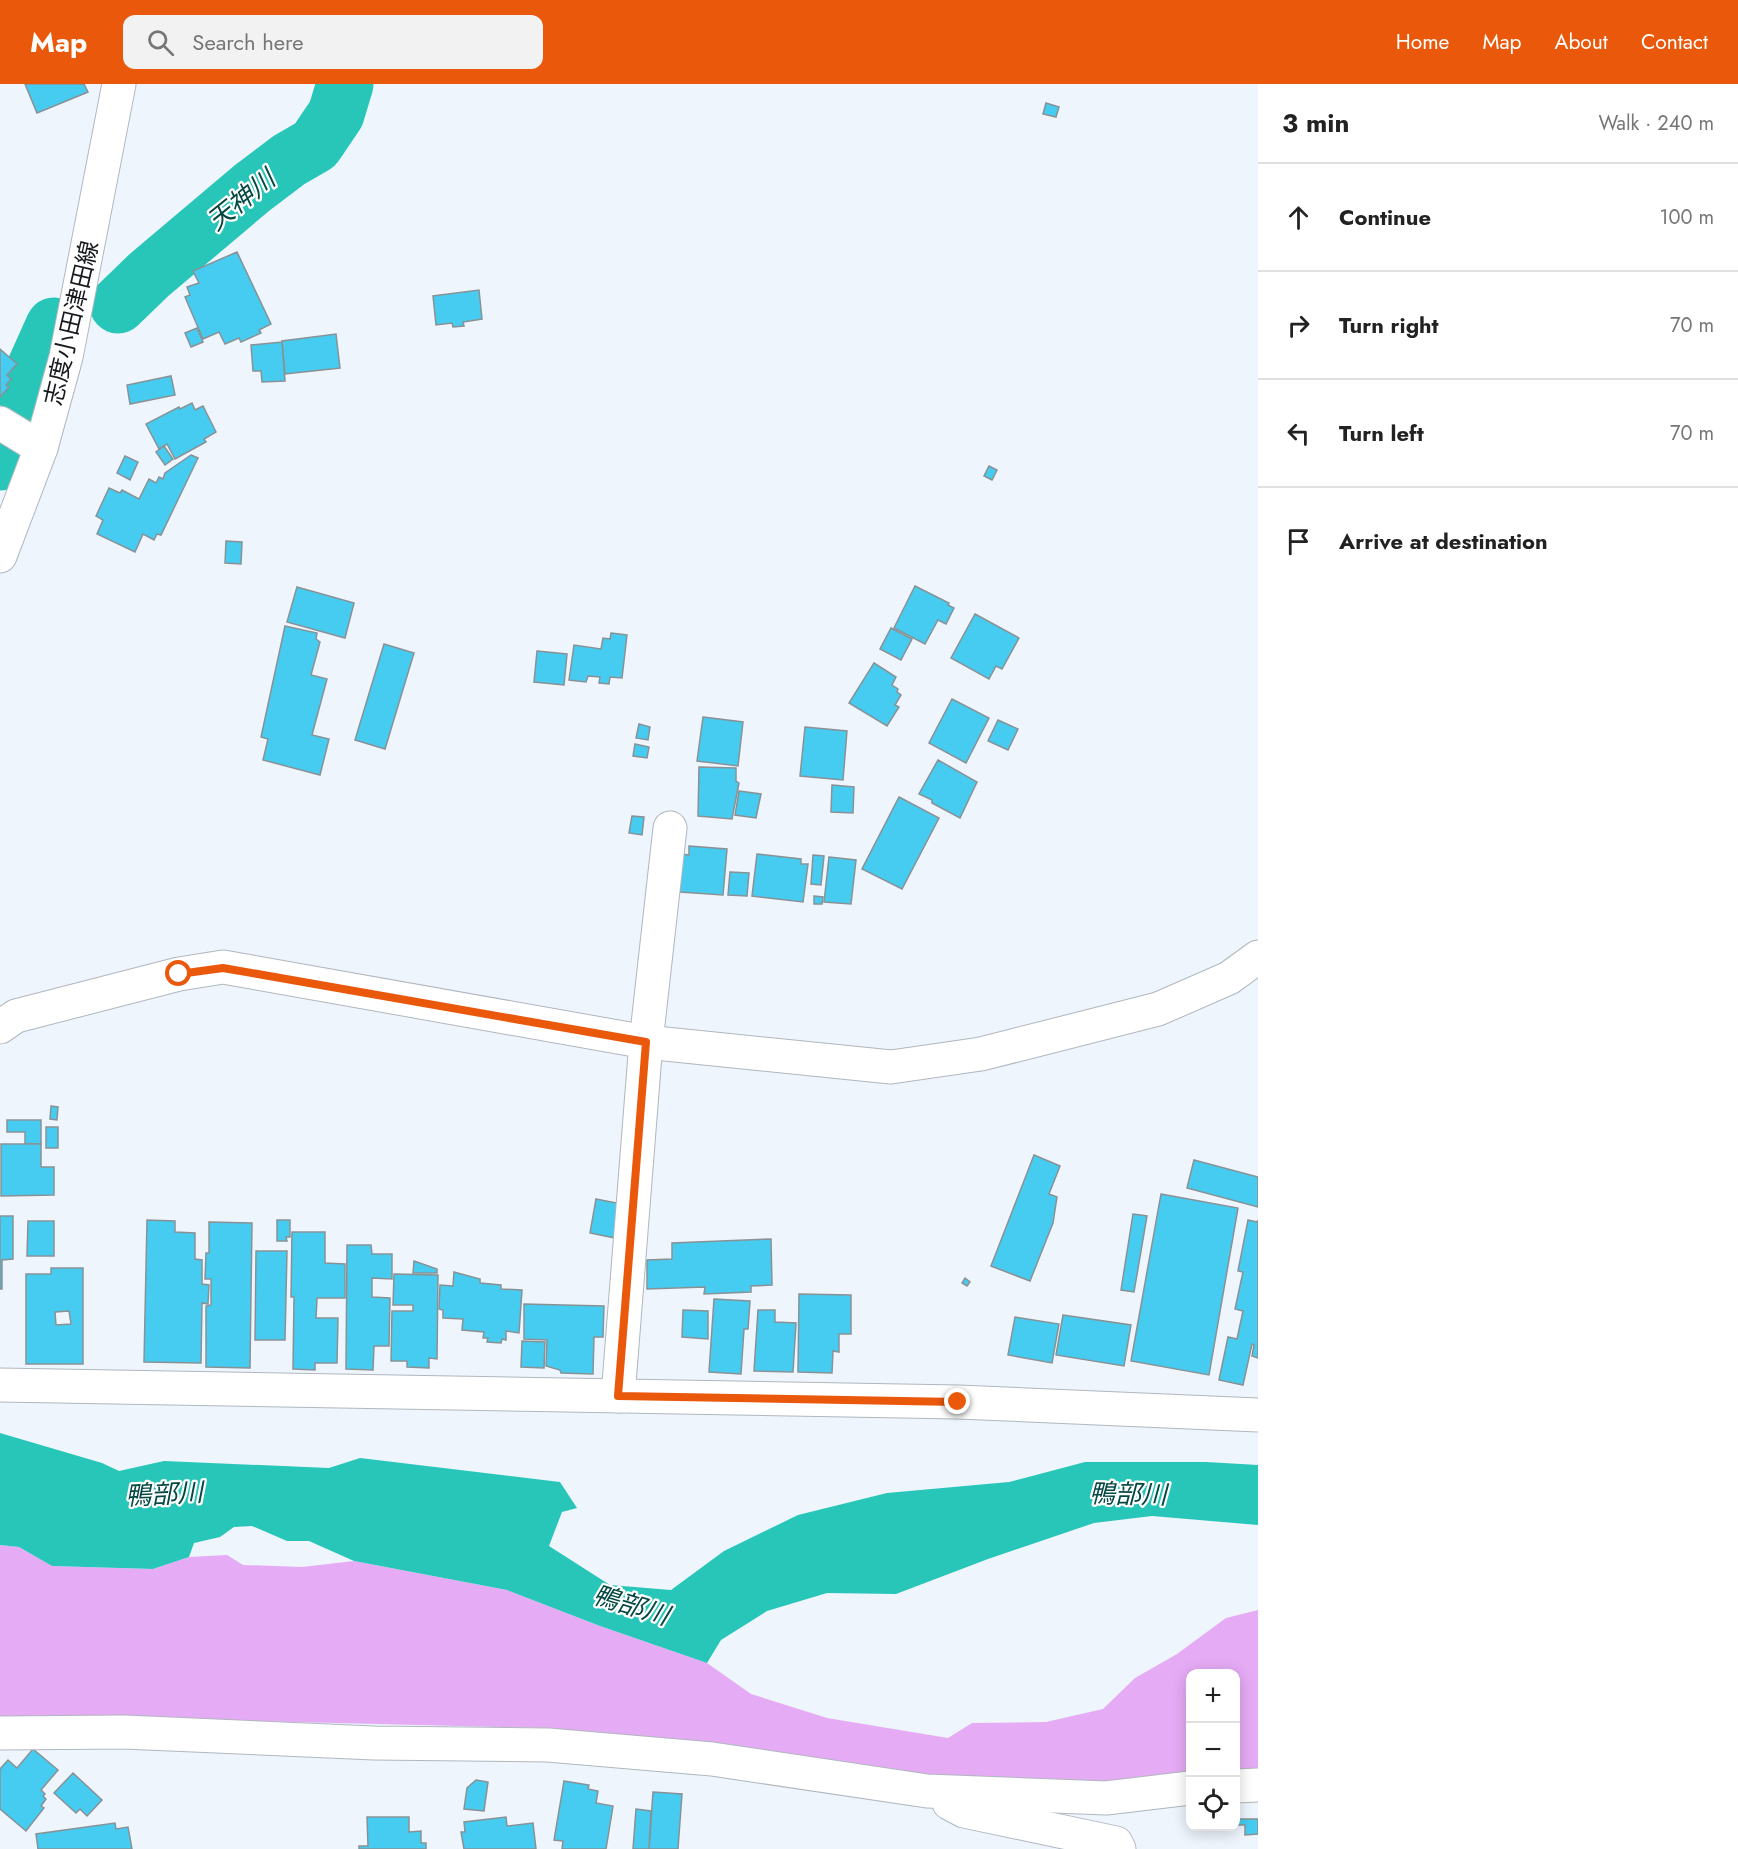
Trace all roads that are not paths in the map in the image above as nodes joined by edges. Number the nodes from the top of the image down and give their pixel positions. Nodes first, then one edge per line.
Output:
1 (119, 84) edge
2 (16, 433) edge
3 (0, 556) edge
4 (670, 828) dead end
5 (1258, 957) edge
6 (0, 1027) edge
7 (646, 1042) junction
8 (0, 1385) edge
9 (618, 1396) junction
10 (1258, 1415) edge
11 (0, 1733) edge
12 (1240, 1785) edge
13 (1258, 1785) edge
14 (1186, 1789) edge
15 (927, 1791) junction
16 (1119, 1849) edge

1 - 2 street, 志度小田津田線
2 - 3 street, 志度小田津田線
4 - 7 street
5 - 7 street
6 - 7 street
7 - 9 street
8 - 9 street
9 - 10 street
11 - 15 street
12 - 13 street
14 - 15 street
15 - 16 street

